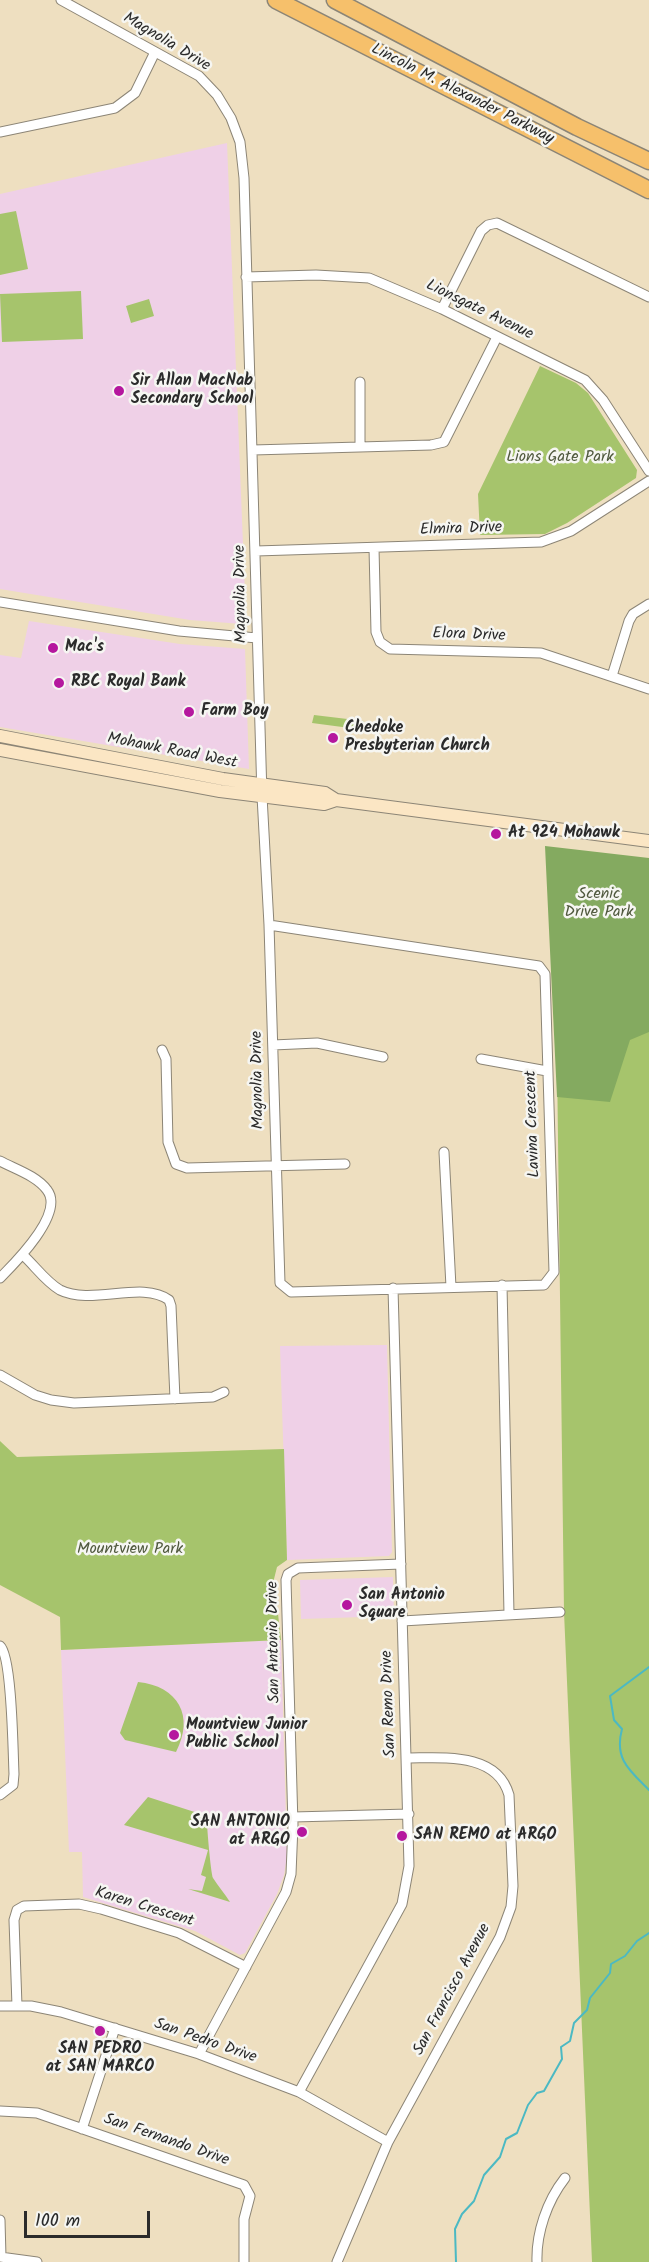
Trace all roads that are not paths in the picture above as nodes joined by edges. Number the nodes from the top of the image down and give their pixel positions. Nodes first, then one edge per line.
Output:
1 (61, 0) edge
2 (276, 0) edge
3 (335, 0) edge
4 (155, 52) junction
5 (0, 132) edge
6 (649, 160) edge
7 (649, 190) edge
8 (246, 277) junction
9 (649, 297) edge
10 (442, 309) junction
11 (497, 337) junction
12 (360, 382) dead end
13 (360, 446) junction
14 (253, 450) junction
15 (649, 471) edge
16 (649, 481) edge
17 (374, 548) junction
18 (256, 551) junction
19 (0, 602) edge
20 (649, 604) edge
21 (257, 638) junction
22 (612, 676) junction
23 (649, 688) edge
24 (0, 736) edge
25 (18, 739) junction
26 (0, 749) edge
27 (262, 790) junction
28 (649, 841) edge
29 (269, 926) junction
30 (273, 1045) junction
31 (162, 1050) dead end
32 (383, 1057) dead end
33 (481, 1059) dead end
34 (547, 1071) junction
35 (444, 1152) dead end
36 (0, 1161) edge
37 (345, 1164) dead end
38 (276, 1166) junction
39 (23, 1255) junction
40 (0, 1278) edge
41 (280, 1283) joint
42 (502, 1285) junction
43 (451, 1287) junction
44 (393, 1288) junction
45 (0, 1375) edge
46 (224, 1392) dead end
47 (175, 1399) junction
48 (401, 1564) junction
49 (560, 1612) dead end
50 (509, 1614) junction
51 (402, 1621) junction
52 (0, 1646) edge
53 (408, 1758) junction
54 (0, 1796) edge
55 (409, 1814) junction
56 (293, 1817) junction
57 (246, 1967) junction
58 (0, 2006) edge
59 (17, 2006) junction
60 (115, 2028) junction
61 (199, 2054) junction
62 (298, 2092) junction
63 (0, 2111) edge
64 (82, 2129) junction
65 (388, 2142) junction
66 (565, 2178) dead end
67 (0, 2220) edge
68 (1, 2257) edge
69 (37, 2262) edge
70 (244, 2262) edge
71 (337, 2262) edge
72 (537, 2262) edge

1 - 4 street, Magnolia Drive
2 - 7 highway, Lincoln M. Alexander Parkway
3 - 6 highway, Lincoln M. Alexander Parkway
4 - 5 street
4 - 8 street, Magnolia Drive
8 - 10 street, Lionsgate Avenue
8 - 14 street, Magnolia Drive
9 - 10 street
10 - 11 street, Lionsgate Avenue
11 - 13 street
11 - 15 street, Lionsgate Avenue
12 - 13 street
13 - 14 street
14 - 18 street, Magnolia Drive
16 - 17 street, Elmira Drive
17 - 18 street, Elmira Drive
17 - 22 street, Elora Drive
18 - 21 street, Magnolia Drive
19 - 21 street
20 - 22 street
21 - 27 street, Magnolia Drive
22 - 23 street, Elora Drive
24 - 25 main road, Mohawk Road West
25 - 26 main road
25 - 27 main road, Mohawk Road West
26 - 27 main road, Mohawk Road West
27 - 28 main road, Mohawk Road West
27 - 29 street, Magnolia Drive
29 - 30 street, Magnolia Drive
29 - 34 street, Lavina Crescent
30 - 32 street
30 - 38 street, Magnolia Drive
31 - 38 street
33 - 34 street
34 - 42 street, Lavina Crescent
35 - 43 street
36 - 39 street
37 - 38 street
38 - 41 street, Magnolia Drive
39 - 40 street
39 - 47 street
41 - 44 street, Lavina Crescent
42 - 43 street, Lavina Crescent
42 - 50 street
43 - 44 street, Lavina Crescent
44 - 48 street, San Remo Drive
45 - 47 street
46 - 47 street
48 - 51 street, San Remo Drive
48 - 56 street, San Antonio Drive
49 - 50 street
50 - 51 street
51 - 53 street, San Remo Drive
52 - 54 street
53 - 55 street, San Remo Drive
53 - 65 street, San Francisco Avenue
55 - 56 street
55 - 62 street, San Remo Drive
56 - 57 street, San Antonio Drive
57 - 59 street, Karen Crescent
57 - 61 street, San Antonio Drive
58 - 59 street, San Pedro Drive
59 - 60 street, San Pedro Drive
60 - 61 street, San Pedro Drive
60 - 64 street
61 - 62 street, San Pedro Drive
62 - 65 street, San Pedro Drive
63 - 64 street, San Fernando Drive
64 - 70 street, San Fernando Drive
65 - 71 street, San Francisco Avenue
66 - 72 street
67 - 68 street
68 - 69 street

